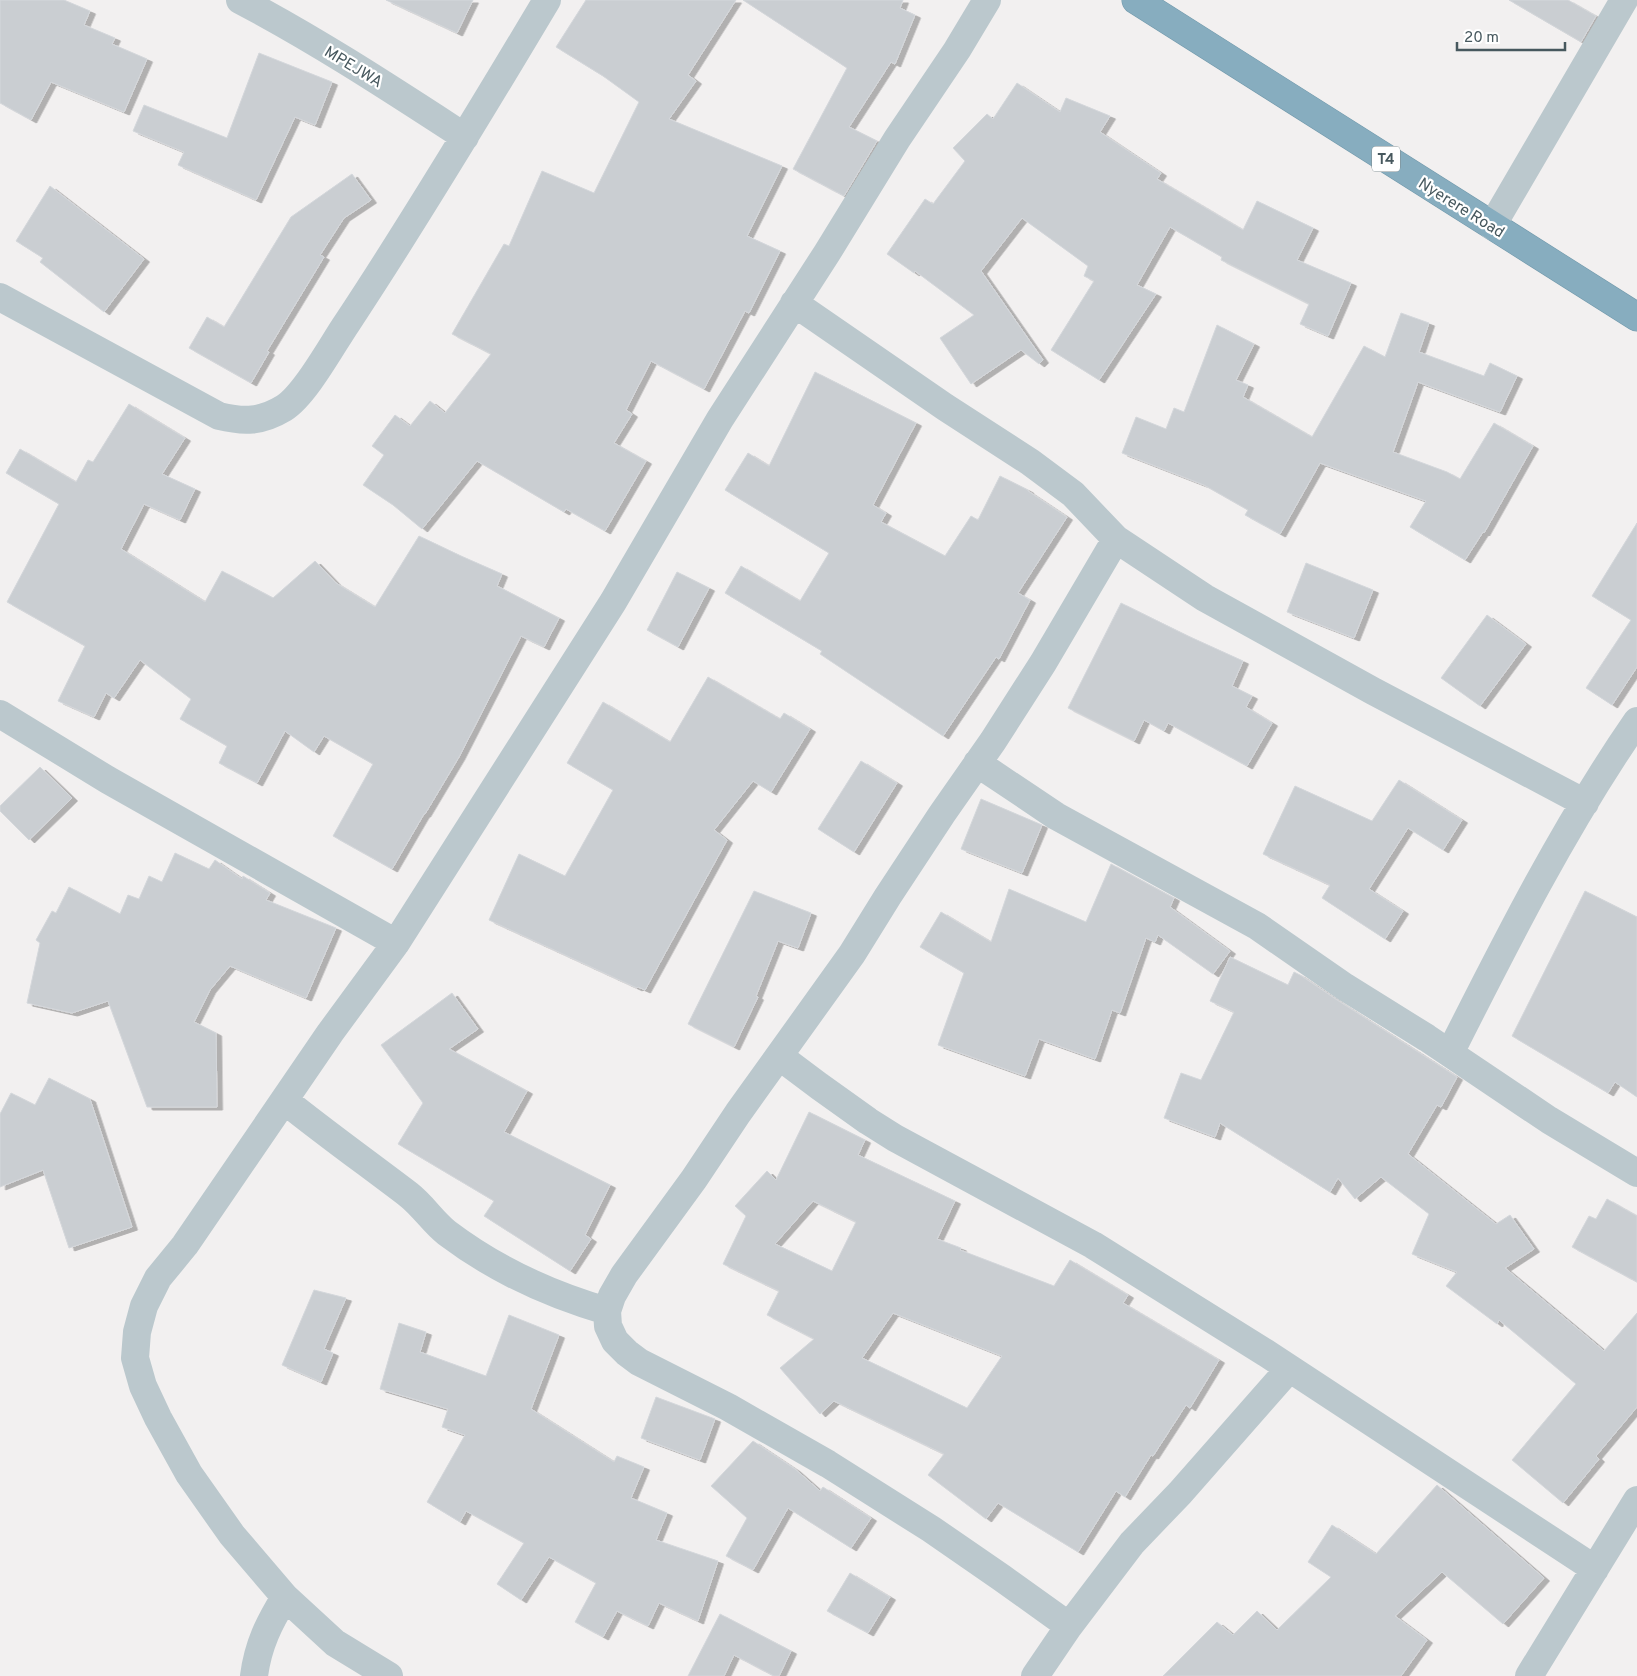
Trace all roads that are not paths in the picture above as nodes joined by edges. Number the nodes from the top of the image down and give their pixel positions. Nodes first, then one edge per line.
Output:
1 (240, 0) edge
2 (547, 0) edge
3 (987, 0) edge
4 (1136, 0) edge
5 (1624, 0) edge
6 (465, 137) junction
7 (1492, 226) junction
8 (0, 297) edge
9 (794, 303) junction
10 (1637, 317) edge
11 (1116, 539) junction
12 (0, 714) edge
13 (1637, 721) edge
14 (977, 763) junction
15 (1585, 803) junction
16 (396, 943) junction
17 (1450, 1054) junction
18 (779, 1056) junction
19 (284, 1100) junction
20 (1637, 1173) edge
21 (607, 1311) junction
22 (1289, 1369) junction
23 (1637, 1500) edge
24 (1595, 1569) junction
25 (285, 1597) junction
26 (1069, 1626) junction
27 (254, 1676) edge
28 (389, 1676) edge
29 (1036, 1676) edge
30 (1529, 1676) edge

1 - 6 street, MPEJWA
2 - 6 street
3 - 9 street
4 - 7 highway, Nyerere Road / T4
5 - 7 street
6 - 8 street
7 - 10 highway, Nyerere Road / T4
9 - 11 street
9 - 16 street
11 - 14 street
11 - 15 street
12 - 16 street
13 - 15 street
14 - 17 street
14 - 18 street
15 - 17 street
16 - 19 street
17 - 20 street
18 - 21 street
18 - 22 street
19 - 21 street
19 - 25 street
21 - 26 street
22 - 24 street
22 - 26 street
23 - 24 street
24 - 30 street
25 - 27 street
25 - 28 street
26 - 29 street

